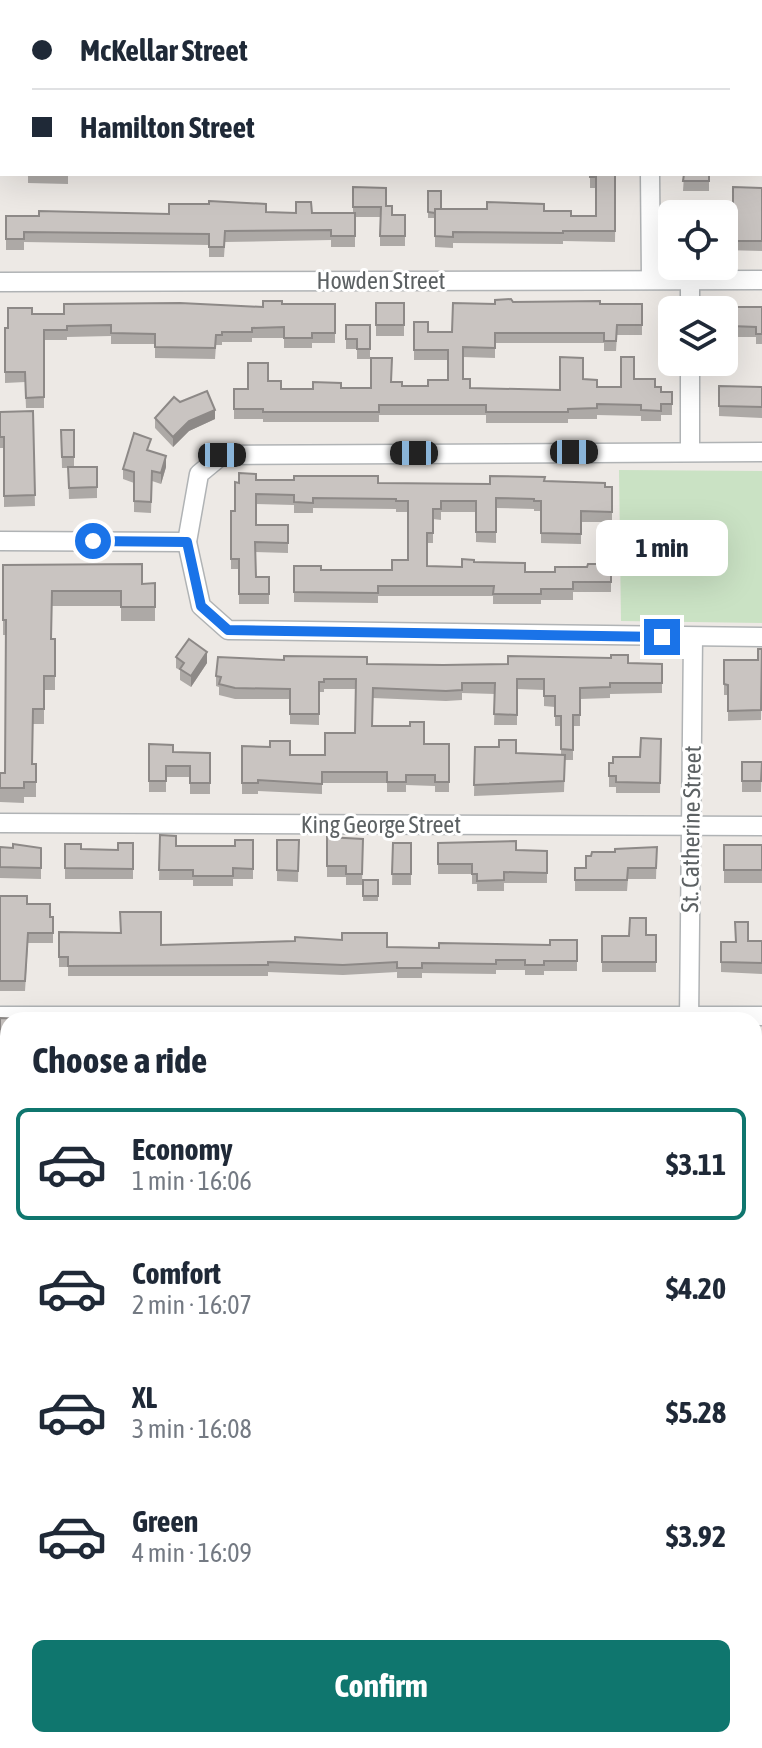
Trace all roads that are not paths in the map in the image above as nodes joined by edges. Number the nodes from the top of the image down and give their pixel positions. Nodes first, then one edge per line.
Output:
1 (650, 176) edge
2 (651, 278) junction
3 (658, 278) edge
4 (690, 280) edge
5 (738, 280) edge
6 (762, 280) edge
7 (0, 282) edge
8 (690, 296) edge
9 (690, 376) edge
10 (690, 451) junction
11 (762, 452) edge
12 (0, 541) edge
13 (187, 542) junction
14 (693, 637) junction
15 (762, 637) edge
16 (0, 823) edge
17 (692, 825) junction
18 (762, 826) edge
19 (689, 1012) edge

1 - 2 street
2 - 3 street, Howden Street
2 - 7 street, Howden Street
4 - 8 street
5 - 6 street, Howden Street
9 - 10 street
10 - 11 street
10 - 13 street
12 - 13 street
13 - 14 street
14 - 15 street
14 - 17 street, St. Catherine Street
16 - 17 street, King George Street
17 - 18 street, King George Street
17 - 19 street, St. Catherine Street

